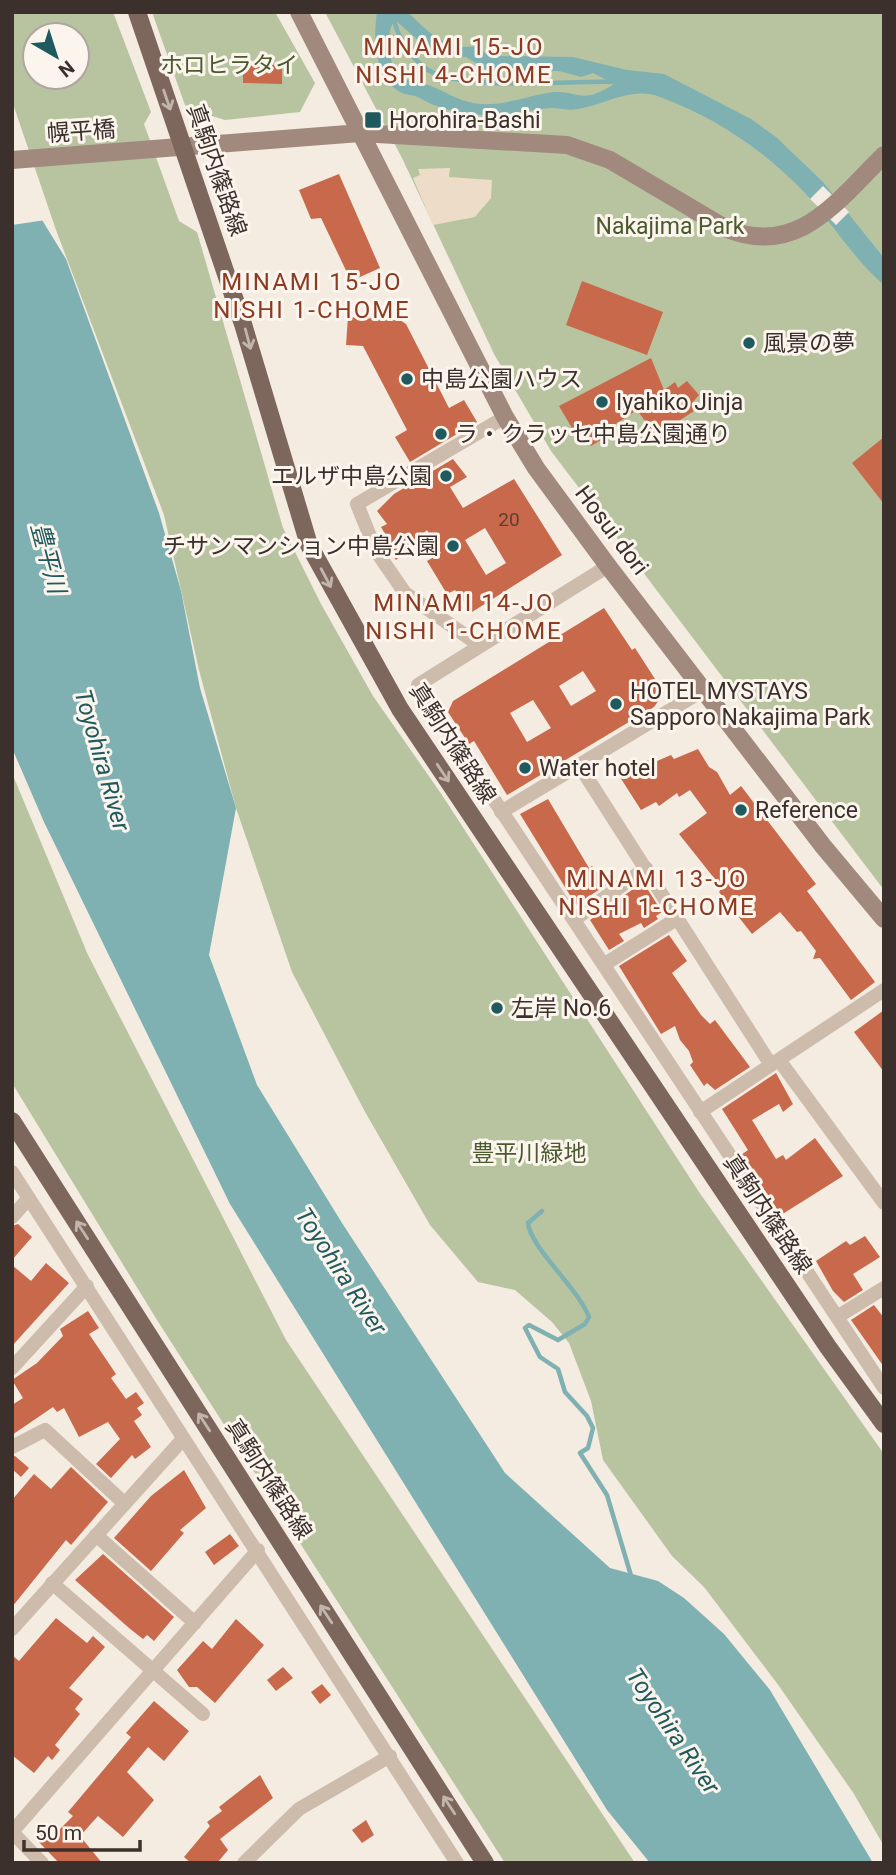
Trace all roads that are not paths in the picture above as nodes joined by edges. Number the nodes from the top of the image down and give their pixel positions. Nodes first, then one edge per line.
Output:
1 (137, 12) edge
2 (299, 12) edge
3 (360, 133) junction
4 (183, 147) junction
5 (884, 155) edge
6 (12, 160) edge
7 (505, 417) junction
8 (608, 566) junction
9 (479, 645) junction
10 (702, 691) junction
11 (579, 765) junction
12 (501, 812) junction
13 (646, 868) junction
14 (678, 918) junction
15 (575, 919) junction
16 (884, 919) edge
17 (605, 964) junction
18 (884, 990) edge
19 (775, 1063) junction
20 (700, 1112) junction
21 (12, 1121) edge
22 (12, 1172) edge
23 (29, 1198) junction
24 (884, 1203) edge
25 (12, 1217) edge
26 (87, 1286) junction
27 (884, 1288) edge
28 (836, 1317) junction
29 (12, 1368) edge
30 (884, 1388) edge
31 (884, 1424) edge
32 (183, 1439) junction
33 (12, 1447) edge
34 (124, 1503) junction
35 (96, 1535) junction
36 (258, 1550) junction
37 (52, 1583) junction
38 (14, 1623) edge
39 (195, 1623) junction
40 (153, 1671) junction
41 (203, 1714) dead end
42 (390, 1756) junction
43 (12, 1832) edge
44 (43, 1863) edge
45 (244, 1863) edge
46 (457, 1863) edge
47 (485, 1863) edge

1 -> 4 main road, 真駒内篠路線
2 - 3 street, Hosui dori
3 - 4 street, 幌平橋
3 - 5 street, 幌平橋
3 - 7 street, Hosui dori
4 - 6 street, 幌平橋
4 -> 31 main road, 真駒内篠路線
7 - 8 street, Hosui dori
7 - 9 street
8 - 9 street
8 - 10 street, Hosui dori
9 - 12 street
10 - 11 street
10 - 16 street, Hosui dori
11 - 12 street
11 - 13 street
12 - 15 street
13 - 14 street
13 - 15 street
14 - 17 street
14 - 19 street
15 - 17 street
17 - 20 street
18 - 19 street
19 - 20 street
19 - 24 street
20 - 28 street
47 -> 21 main road, 真駒内篠路線
22 - 23 street
23 - 25 street
23 - 26 street
26 - 29 street
26 - 32 street
27 - 28 street
28 - 30 street
32 - 34 street
32 - 36 street
33 - 34 street
34 - 35 street
35 - 37 street
35 - 39 street
36 - 39 street
36 - 42 street
37 - 38 street
37 - 40 street
39 - 40 street
40 - 41 street
40 - 43 street
42 - 45 street
42 - 46 street
43 - 44 street

